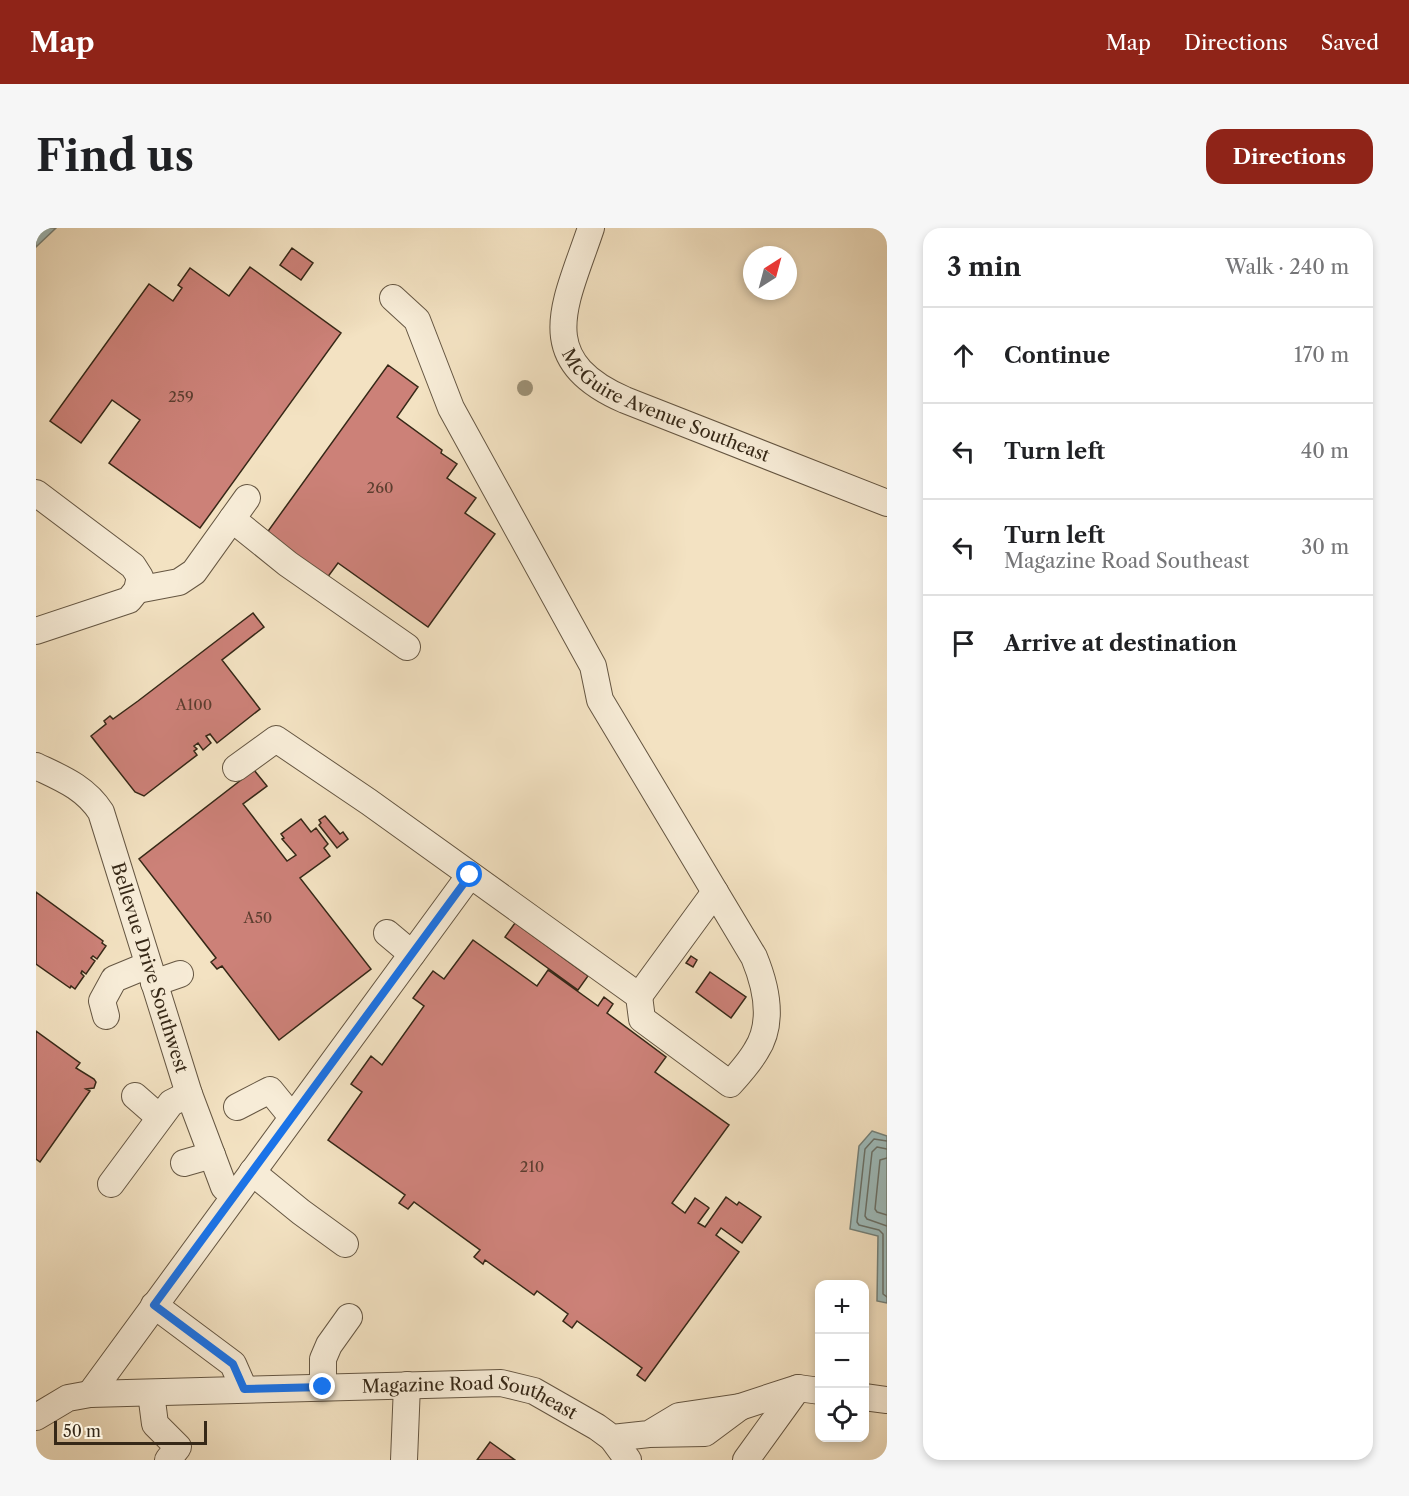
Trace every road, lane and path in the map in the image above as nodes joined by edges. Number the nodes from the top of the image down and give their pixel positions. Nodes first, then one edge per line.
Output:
1 (591, 228) edge
2 (393, 298) dead end
3 (36, 493) edge
4 (246, 498) dead end
5 (887, 503) edge
6 (232, 519) junction
7 (137, 590) junction
8 (36, 631) edge
9 (406, 647) dead end
10 (36, 766) edge
11 (236, 768) dead end
12 (470, 875) junction
13 (715, 892) junction
14 (387, 933) dead end
15 (412, 954) junction
16 (151, 974) junction
17 (180, 974) dead end
18 (639, 996) junction
19 (106, 1016) dead end
20 (189, 1094) junction
21 (135, 1096) dead end
22 (237, 1107) dead end
23 (159, 1117) junction
24 (292, 1117) junction
25 (212, 1155) junction
26 (184, 1163) dead end
27 (252, 1172) junction
28 (111, 1184) dead end
29 (234, 1196) junction
30 (345, 1244) dead end
31 (154, 1305) junction
32 (349, 1317) dead end
33 (407, 1385) junction
34 (323, 1387) junction
35 (244, 1389) junction
36 (809, 1389) edge
37 (151, 1393) junction
38 (90, 1394) junction
39 (869, 1398) edge
40 (887, 1400) edge
41 (36, 1417) edge
42 (612, 1438) junction
43 (168, 1460) edge
44 (404, 1460) edge
45 (628, 1460) edge
46 (746, 1460) edge

1 - 5 street, McGuire Avenue Southeast
2 - 13 street
3 - 7 street
4 - 6 street
6 - 7 street
6 - 9 street
7 - 8 street
10 - 16 street, Bellevue Drive Southwest
11 - 12 street
12 - 15 street
12 - 18 street
13 - 18 street
13 - 18 street
14 - 15 street
15 - 24 street
16 - 17 street
16 - 19 street
16 - 20 street, Bellevue Drive Southwest
20 - 23 street
20 - 25 street, Bellevue Drive Southwest
21 - 23 street
22 - 24 street
23 - 28 street
24 - 27 street
25 - 26 street
25 - 29 street, Bellevue Drive Southwest
27 - 29 street
27 - 30 street
29 - 31 street
31 - 35 street
31 - 38 street
32 - 34 street
33 - 34 street, Magazine Road Southeast
33 - 42 street, Magazine Road Southeast
33 - 44 street
34 - 35 street, Magazine Road Southeast
35 - 37 street, Magazine Road Southeast
36 - 42 street
36 - 46 street
37 - 38 street, Magazine Road Southeast
37 - 43 street
38 - 41 street, Magazine Road Southeast
39 - 40 street
42 - 45 street

